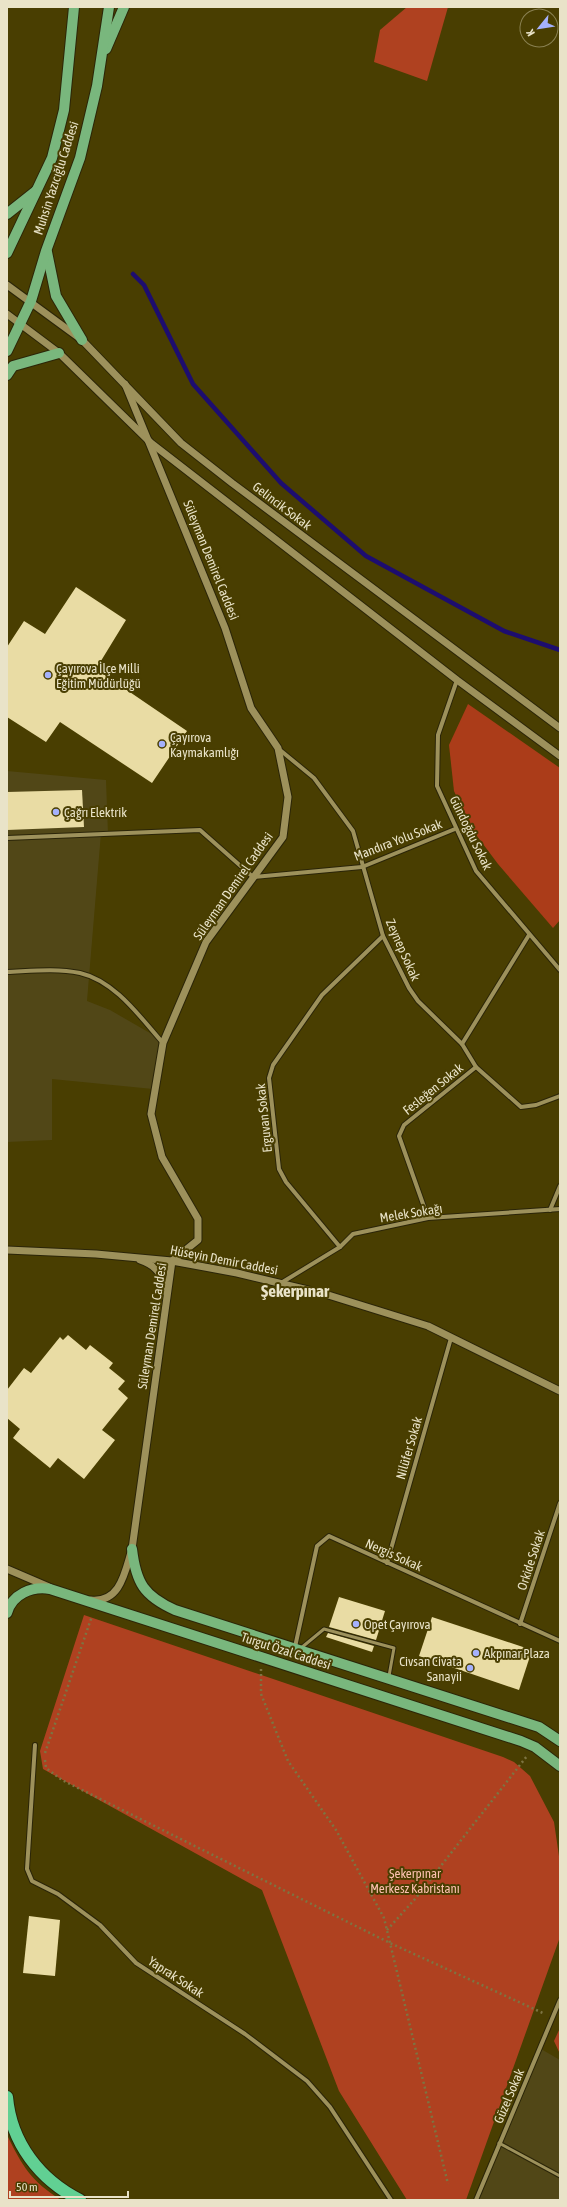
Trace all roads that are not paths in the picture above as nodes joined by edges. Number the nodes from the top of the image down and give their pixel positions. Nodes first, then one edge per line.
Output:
1 (70, 7) edge
2 (74, 7) edge
3 (109, 7) edge
4 (124, 7) edge
5 (71, 55) junction
6 (101, 62) junction
7 (38, 190) junction
8 (7, 214) edge
9 (46, 251) junction
10 (7, 253) edge
11 (7, 285) edge
12 (31, 301) junction
13 (7, 314) edge
14 (20, 322) junction
15 (82, 340) junction
16 (7, 351) edge
17 (60, 353) junction
18 (7, 375) edge
19 (125, 384) junction
20 (151, 443) junction
21 (457, 680) junction
22 (560, 728) edge
23 (278, 748) junction
24 (560, 756) edge
25 (455, 829) junction
26 (7, 838) edge
27 (362, 867) junction
28 (253, 877) junction
29 (528, 935) junction
30 (383, 936) junction
31 (560, 970) edge
32 (7, 972) edge
33 (163, 1043) junction
34 (462, 1044) junction
35 (476, 1067) junction
36 (560, 1096) edge
37 (560, 1186) edge
38 (560, 1209) edge
39 (550, 1210) junction
40 (428, 1218) junction
41 (340, 1247) junction
42 (7, 1250) edge
43 (128, 1257) junction
44 (172, 1261) junction
45 (281, 1283) junction
46 (166, 1304) junction
47 (451, 1338) junction
48 (560, 1391) edge
49 (560, 1503) edge
50 (132, 1549) junction
51 (387, 1563) junction
52 (7, 1569) edge
53 (69, 1596) junction
54 (7, 1613) edge
55 (520, 1624) junction
56 (560, 1641) edge
57 (298, 1648) junction
58 (389, 1678) junction
59 (539, 1727) junction
60 (560, 1734) edge
61 (560, 1741) edge
62 (35, 1745) dead end
63 (560, 1766) edge
64 (560, 2000) edge
65 (7, 2097) edge
66 (499, 2143) junction
67 (560, 2176) edge
68 (80, 2200) edge
69 (391, 2200) edge
70 (476, 2200) edge

1 - 5 main road
2 - 5 main road, Muhsin Yazıcığlu Caddesi
3 - 6 main road, Muhsin Yazıcığlu Caddesi
4 - 6 main road
5 - 7 main road, Muhsin Yazıcığlu Caddesi
6 - 9 main road, Muhsin Yazıcığlu Caddesi
7 - 8 main road
7 - 10 main road, Muhsin Yazıcığlu Caddesi
9 - 12 main road, Muhsin Yazıcığlu Caddesi
9 - 15 main road
11 - 12 street, Gelincik Sokak
12 - 14 main road, Muhsin Yazıcığlu Caddesi
12 - 15 street, Gelincik Sokak
13 - 14 street
14 - 16 main road, Muhsin Yazıcığlu Caddesi
14 - 17 street
15 - 19 street, Gelincik Sokak
17 - 18 main road
17 - 20 street
19 - 20 street, Süleyman Demirel Caddesi
19 - 22 street, Gelincik Sokak
20 - 21 street
20 - 23 street, Süleyman Demirel Caddesi
21 - 24 street
21 - 25 street, Gündoğdu Sokak
23 - 27 street, Zeynep Sokak
23 - 28 street, Süleyman Demirel Caddesi
25 - 27 street, Mandıra Yolu Sokak
25 - 29 street, Gündoğdu Sokak
26 - 28 street
27 - 28 street, Mandıra Yolu Sokak
27 - 30 street, Zeynep Sokak
28 - 33 street, Süleyman Demirel Caddesi
29 - 31 street, Gündoğdu Sokak
29 - 34 street, Fesleğen Sokak
30 - 34 street, Zeynep Sokak
30 - 41 street, Erguvan Sokak
32 - 33 street
33 - 44 street, Süleyman Demirel Caddesi
34 - 35 street, Zeynep Sokak
35 - 36 street, Zeynep Sokak
35 - 40 street, Fesleğen Sokak
37 - 39 street
38 - 39 street, Melek Sokağı
39 - 40 street, Melek Sokağı
40 - 41 street, Melek Sokağı
41 - 45 street, Melek Sokağı
42 - 43 street, Hüseyin Demir Caddesi
43 - 44 street, Hüseyin Demir Caddesi
43 - 46 street
44 - 45 street, Hüseyin Demir Caddesi
44 - 46 street, Süleyman Demirel Caddesi
45 - 47 street, Hüseyin Demir Caddesi
46 - 50 street, Süleyman Demirel Caddesi
47 - 48 street, Hüseyin Demir Caddesi
47 - 51 street, Nilüfer Sokak
49 - 55 street, Orkide Sokak
50 - 53 street, Süleyman Demirel Caddesi
50 - 57 main road, Turgut Özal Caddesi
51 - 55 street, Nergis Sokak
51 - 57 street, Nergis Sokak
52 - 53 street, Süleyman Demirel Caddesi
53 - 54 main road, Turgut Özal Caddesi
53 - 63 main road, Turgut Özal Caddesi
55 - 56 street, Nergis Sokak
57 - 58 main road, Turgut Özal Caddesi
57 - 58 lane
58 - 59 main road, Turgut Özal Caddesi
59 - 60 street
59 - 61 main road, Turgut Özal Caddesi
62 - 69 street, Yaprak Sokak
64 - 66 street, Güzel Sokak
65 - 68 highway
66 - 67 lane
66 - 70 street, Güzel Sokak

